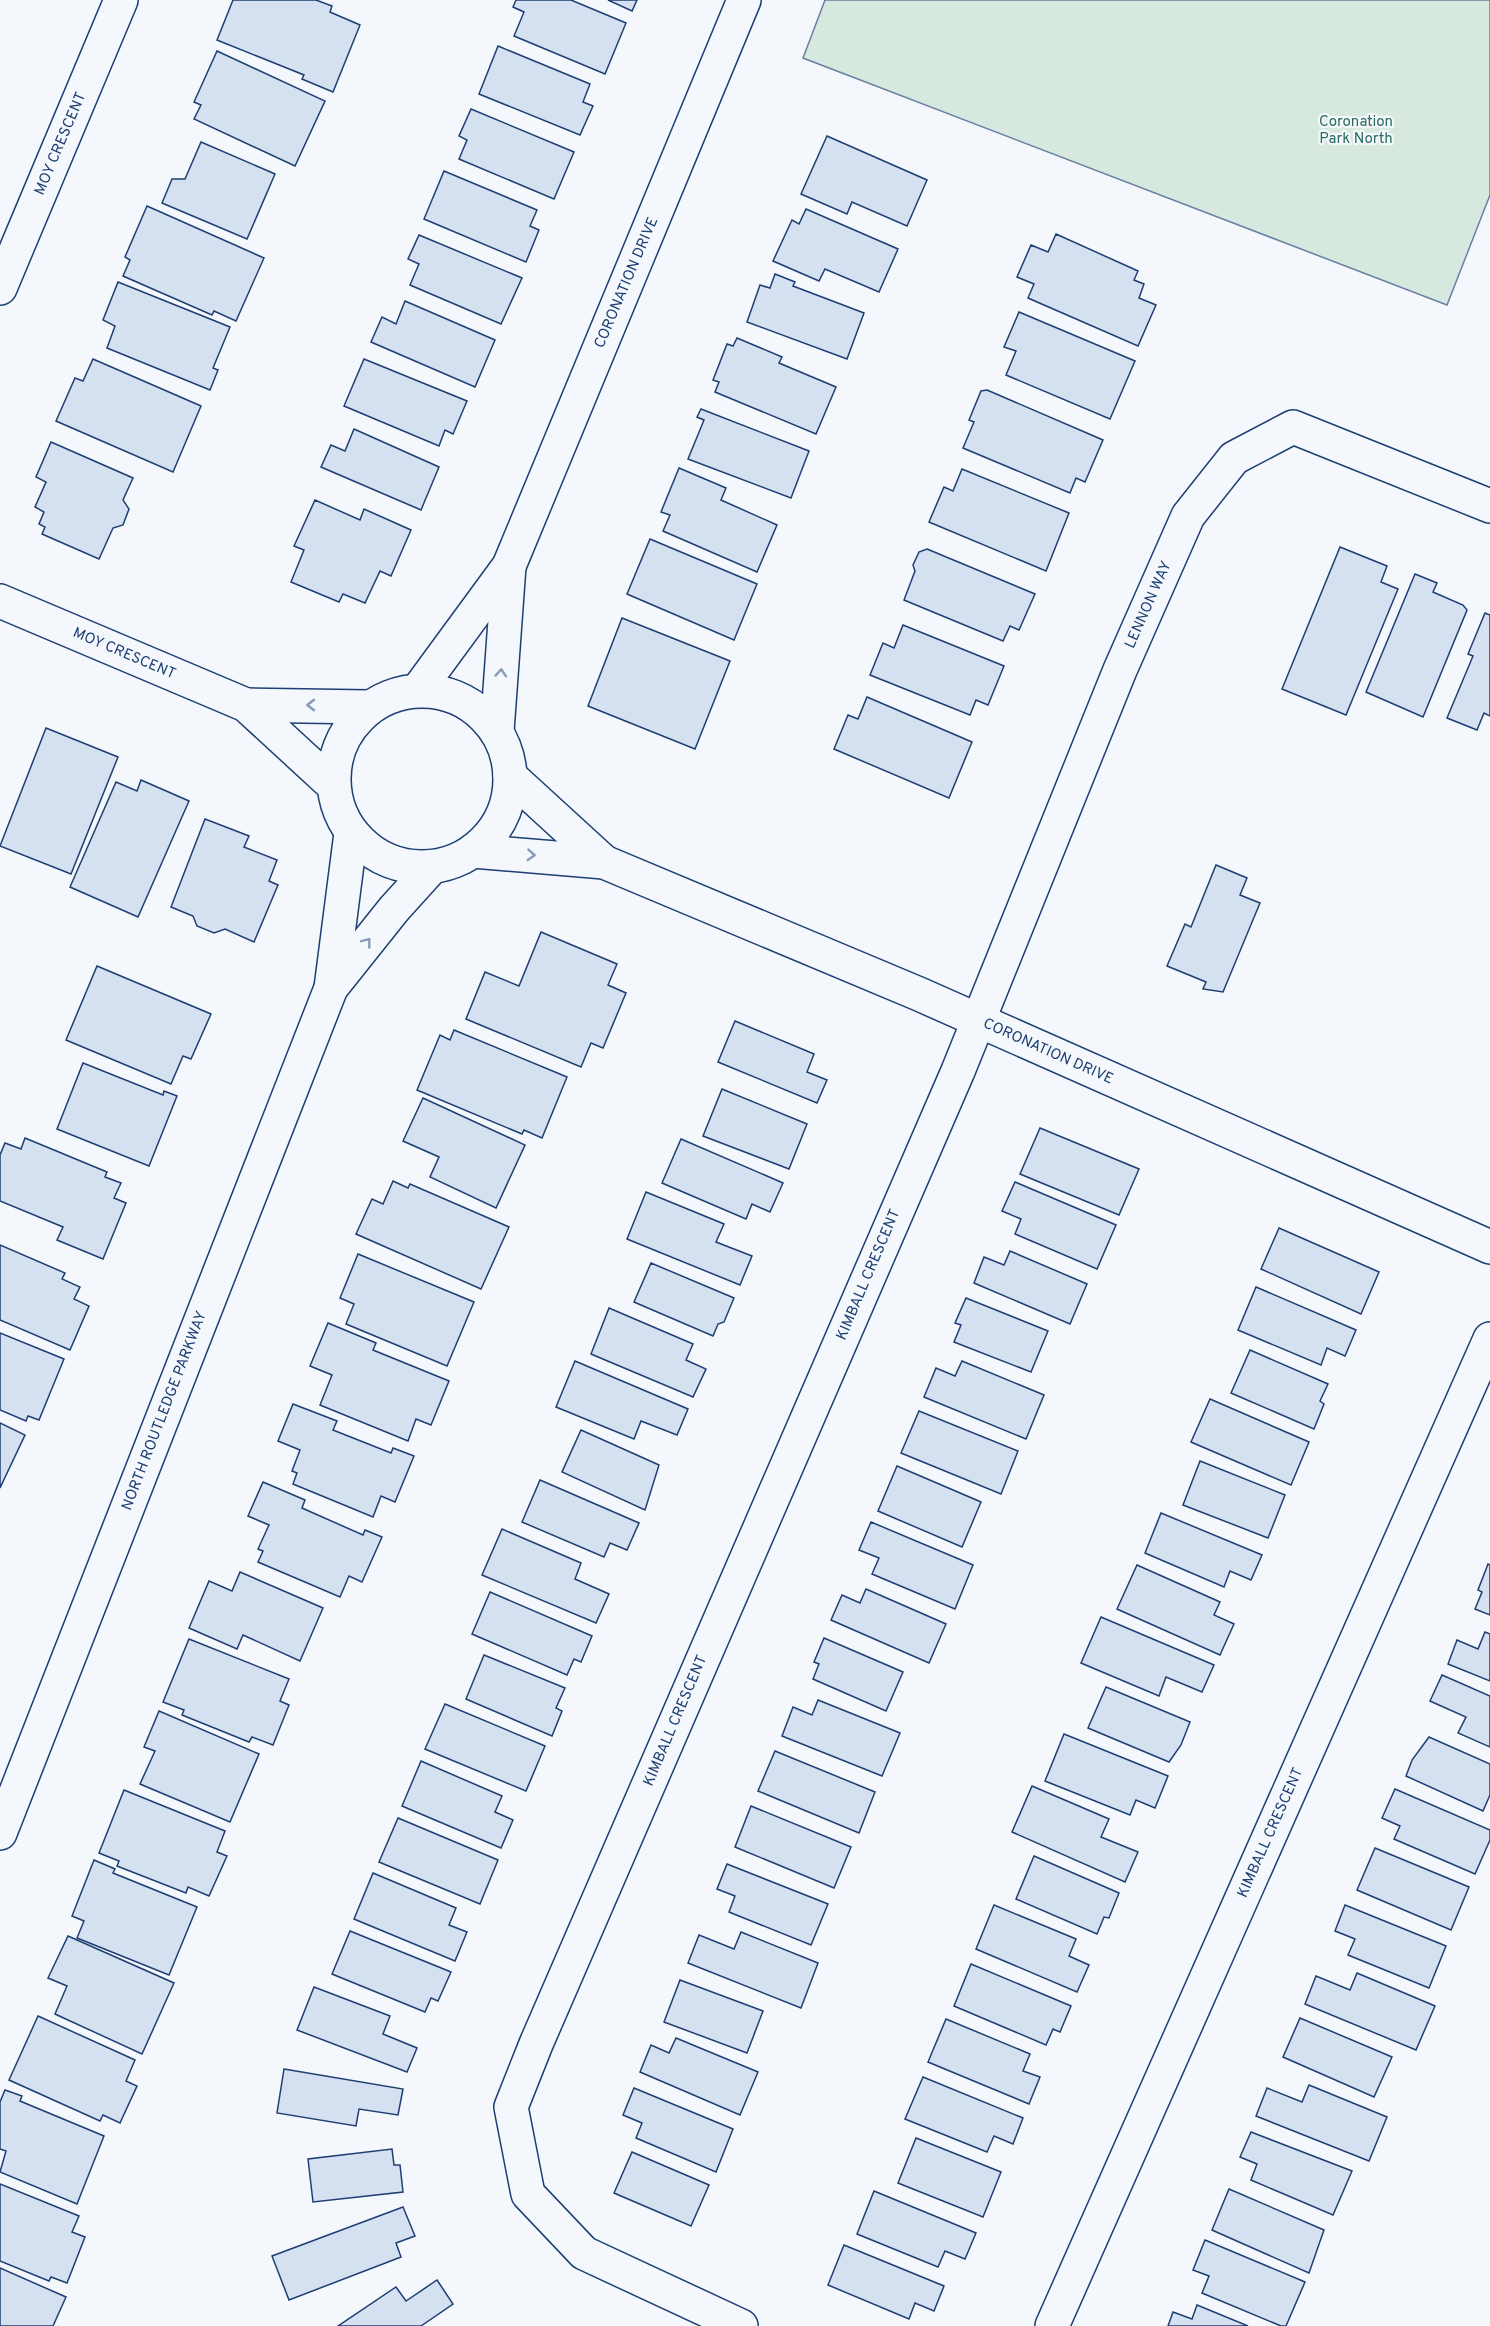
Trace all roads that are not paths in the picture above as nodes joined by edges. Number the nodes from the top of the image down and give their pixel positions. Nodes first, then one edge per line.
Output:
1 (121, 0) edge
2 (744, 0) edge
3 (0, 288) edge
4 (1490, 506) edge
5 (509, 566) junction
6 (1, 604) edge
7 (418, 690) junction
8 (246, 705) junction
9 (369, 707) junction
10 (497, 731) junction
11 (510, 776) junction
12 (333, 785) junction
13 (351, 833) junction
14 (473, 851) junction
15 (604, 862) junction
16 (432, 867) junction
17 (331, 988) junction
18 (977, 1021) junction
19 (1490, 1247) edge
20 (1490, 1339) edge
21 (0, 1833) edge
22 (741, 2326) edge
23 (1052, 2326) edge

1 - 3 street, MOY CRESCENT
2 - 5 street, CORONATION DRIVE
4 - 18 street, LENNON WAY
5 - 7 street, CORONATION DRIVE
10 -> 5 street, CORONATION DRIVE
6 - 8 street, MOY CRESCENT
7 - 9 street
7 - 10 street
9 -> 8 street, MOY CRESCENT
8 - 12 street, MOY CRESCENT
9 - 12 street
10 - 11 street
11 - 14 street
11 - 15 street, CORONATION DRIVE
12 - 13 street
13 - 16 street
13 - 17 street, NORTH ROUTLEDGE PARKWAY
14 -> 15 street, CORONATION DRIVE
14 - 16 street
15 - 18 street, CORONATION DRIVE
17 -> 16 street, NORTH ROUTLEDGE PARKWAY
17 - 21 street, NORTH ROUTLEDGE PARKWAY
18 - 19 street, CORONATION DRIVE
18 - 22 street, KIMBALL CRESCENT
20 - 23 street, KIMBALL CRESCENT

